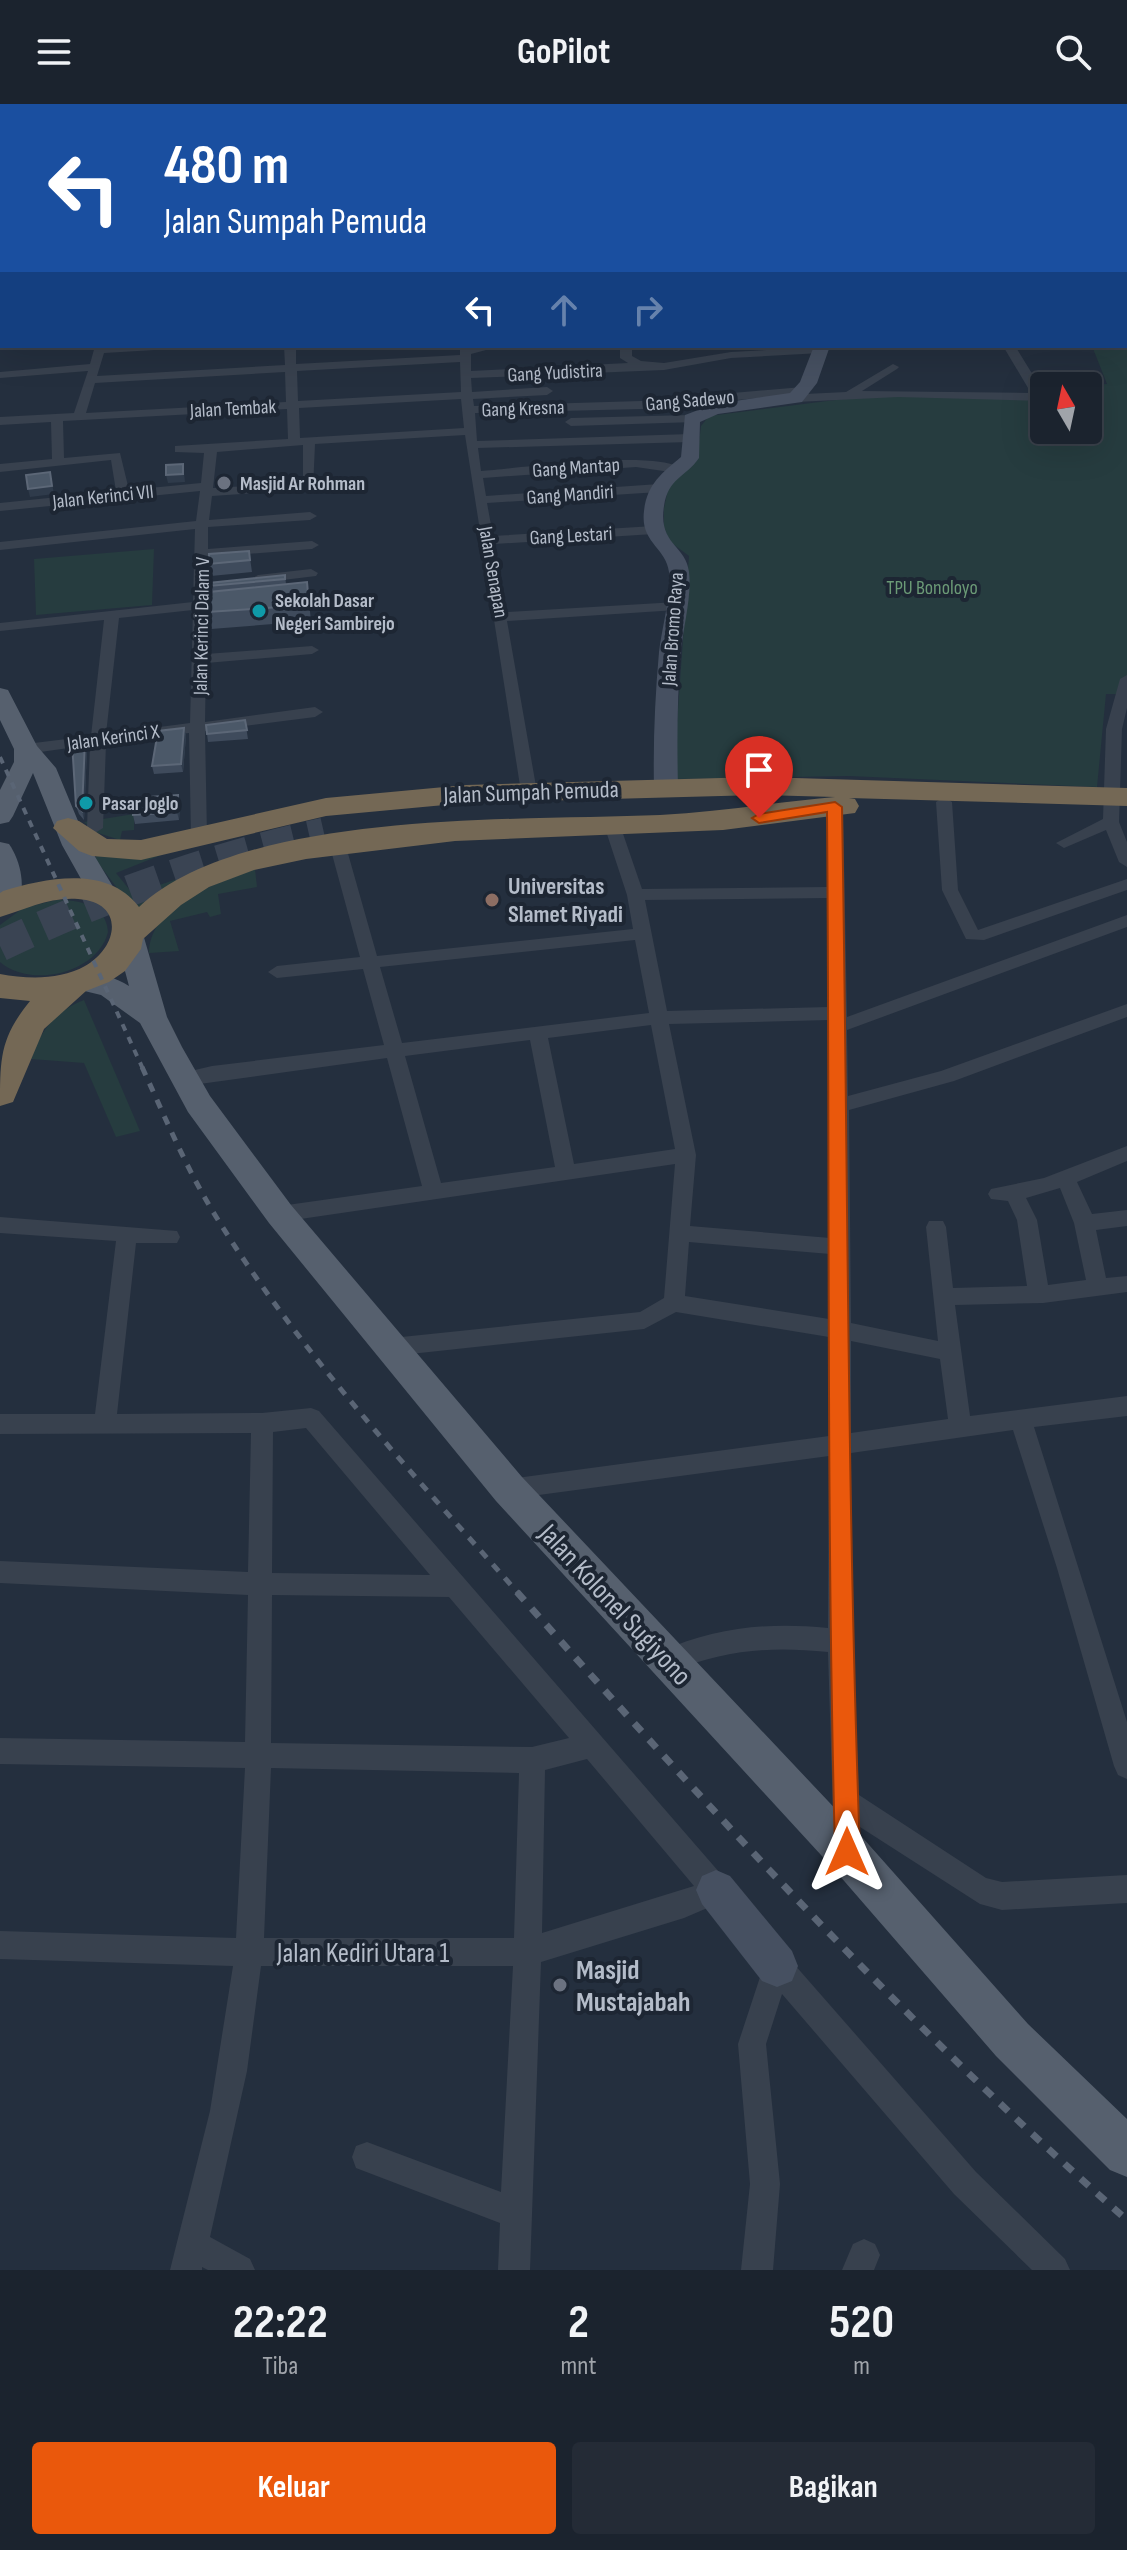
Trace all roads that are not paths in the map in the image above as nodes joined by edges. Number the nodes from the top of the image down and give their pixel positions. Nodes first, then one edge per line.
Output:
1 (328, 104) edge
2 (364, 104) edge
3 (399, 104) edge
4 (407, 104) edge
5 (100, 348) edge
6 (290, 348) edge
7 (491, 348) edge
8 (626, 348) edge
9 (821, 348) edge
10 (1010, 348) edge
11 (465, 360) edge
12 (580, 365) dead end
13 (645, 366) junction
14 (893, 367) dead end
15 (291, 368) junction
16 (91, 374) junction
17 (0, 375) edge
18 (1030, 379) edge
19 (547, 391) dead end
20 (466, 394) junction
21 (799, 394) junction
22 (847, 395) junction
23 (1030, 397) edge
24 (294, 405) junction
25 (578, 407) junction
26 (469, 410) junction
27 (79, 417) junction
28 (57, 418) junction
29 (0, 421) edge
30 (571, 422) junction
31 (691, 428) junction
32 (471, 438) junction
33 (309, 441) junction
34 (294, 442) junction
35 (564, 442) junction
36 (179, 449) dead end
37 (211, 449) junction
38 (58, 462) junction
39 (0, 468) edge
40 (677, 469) junction
41 (476, 475) junction
42 (659, 488) junction
43 (207, 489) junction
44 (123, 493) junction
45 (481, 500) junction
46 (0, 507) edge
47 (310, 516) dead end
48 (202, 524) junction
49 (654, 530) junction
50 (488, 540) junction
51 (312, 545) dead end
52 (0, 546) edge
53 (203, 553) junction
54 (311, 573) dead end
55 (249, 579) edge
56 (207, 602) junction
57 (677, 606) junction
58 (112, 614) junction
59 (501, 617) junction
60 (0, 627) edge
61 (312, 650) dead end
62 (201, 659) junction
63 (1127, 679) edge
64 (0, 695) edge
65 (1124, 700) edge
66 (315, 712) dead end
67 (199, 725) junction
68 (98, 738) junction
69 (26, 749) junction
70 (666, 788) junction
71 (529, 792) junction
72 (1006, 795) junction
73 (833, 801) junction
74 (944, 802) junction
75 (1116, 805) edge
76 (1, 814) edge
77 (75, 824) junction
78 (612, 825) junction
79 (327, 832) junction
80 (199, 836) junction
81 (1064, 843) dead end
82 (1, 855) edge
83 (1127, 862) edge
84 (1127, 884) edge
85 (835, 892) junction
86 (104, 895) junction
87 (635, 895) junction
88 (3, 904) edge
89 (1127, 921) edge
90 (129, 934) junction
91 (642, 934) junction
92 (370, 963) junction
93 (277, 972) dead end
94 (82, 981) junction
95 (1, 987) edge
96 (1127, 1010) edge
97 (152, 1017) junction
98 (660, 1018) junction
99 (837, 1020) junction
100 (538, 1033) junction
101 (19, 1035) junction
102 (397, 1051) junction
103 (185, 1079) junction
104 (0, 1093) edge
105 (837, 1105) junction
106 (1127, 1153) edge
107 (686, 1155) junction
108 (566, 1173) junction
109 (1065, 1178) junction
110 (434, 1192) junction
111 (280, 1214) junction
112 (1127, 1218) edge
113 (1084, 1223) junction
114 (0, 1225) edge
115 (936, 1227) dead end
116 (679, 1233) junction
117 (127, 1234) junction
118 (170, 1237) dead end
119 (840, 1247) junction
120 (1127, 1284) edge
121 (1098, 1288) junction
122 (1039, 1294) junction
123 (943, 1297) junction
124 (674, 1303) junction
125 (840, 1330) junction
126 (392, 1347) junction
127 (949, 1352) junction
128 (1127, 1406) edge
129 (1020, 1418) junction
130 (105, 1421) junction
131 (262, 1423) junction
132 (0, 1424) edge
133 (960, 1426) junction
134 (839, 1445) junction
135 (509, 1489) junction
136 (0, 1572) edge
137 (259, 1584) junction
138 (453, 1586) junction
139 (841, 1641) junction
140 (669, 1660) junction
141 (1120, 1717) edge
142 (593, 1745) junction
143 (0, 1751) edge
144 (259, 1757) junction
145 (532, 1760) junction
146 (1127, 1766) edge
147 (848, 1827) junction
148 (1127, 1889) edge
149 (716, 1890) junction
150 (0, 1945) edge
151 (248, 1952) junction
152 (528, 1952) junction
153 (777, 1966) junction
154 (1127, 2153) edge
155 (367, 2157) dead end
156 (515, 2213) junction
157 (189, 2258) edge
158 (239, 2270) edge
159 (514, 2270) edge
160 (757, 2270) edge
161 (1054, 2270) edge

1 - 2 street
2 - 3 street
3 - 4 street
5 - 16 street
6 - 15 street
7 - 11 street
8 - 13 street
9 - 13 street, Gang Yudistira
9 - 21 main road
10 - 18 street
11 - 12 street
11 - 13 street, Gang Yudistira
11 - 15 street
11 - 20 street, Jalan Senapan
14 - 22 street
15 - 16 street
15 - 24 street
16 - 17 street
16 - 27 street
19 - 20 street, Jalan Tembak
20 - 24 street, Jalan Tembak
20 - 26 street, Jalan Senapan
21 - 22 street, Gang Sadewo
21 - 25 street, Gang Sadewo
21 - 31 main road
22 - 23 street, Gang Sadewo
24 - 27 street, Jalan Tembak
24 - 34 street
25 - 26 street, Gang Kresna
25 - 30 street
26 - 32 street, Jalan Senapan
27 - 28 street, Jalan Tembak
28 - 29 street, Jalan Tembak
28 - 38 street
30 - 31 street
30 - 35 street
31 - 35 street
31 - 40 main road
32 - 33 street
32 - 35 street
32 - 41 street, Jalan Senapan
33 - 34 street
33 - 43 street, Jalan Kerinci VII
34 - 37 street
36 - 37 street
37 - 43 street, Jalan Kerinci Dalam V
38 - 39 street
38 - 44 street
40 - 41 street, Gang Mantap
40 - 42 main road
41 - 45 street, Jalan Senapan
42 - 45 street, Gang Mandiri
42 - 49 main road
43 - 44 street, Jalan Kerinci VII
43 - 48 street, Jalan Kerinci Dalam V
44 - 46 street, Jalan Kerinci VII
45 - 50 street, Jalan Senapan
47 - 48 street, Jalan Kerinci VII
48 - 52 street, Jalan Kerinci VII
48 - 53 street, Jalan Kerinci Dalam V
49 - 50 street, Gang Lestari
49 - 57 main road, Jalan Bromo Raya
50 - 59 street, Jalan Senapan
51 - 53 street
53 - 56 street, Jalan Kerinci Dalam V
54 - 55 street
56 - 58 street
56 - 62 street, Jalan Kerinci Dalam V
57 - 59 street
57 - 70 main road, Jalan Bromo Raya
58 - 60 street
58 - 68 street
59 - 71 street, Jalan Senapan
61 - 62 street
62 - 67 street, Jalan Kerinci Dalam V
63 - 65 street
64 - 69 main road
65 - 75 street
66 - 67 street, Jalan Kerinci X
67 - 68 street, Jalan Kerinci X
67 - 80 street, Jalan Kerinci Dalam V
68 - 69 street, Jalan Kerinci X
68 - 77 street
69 - 76 main road
69 - 77 main road
70 - 71 highway, Jalan Sumpah Pemuda
70 - 73 highway, Jalan Sumpah Pemuda
71 - 80 highway, Jalan Sumpah Pemuda
72 - 73 highway, Jalan Sumpah Pemuda
72 - 74 highway, Jalan Sumpah Pemuda
72 - 75 highway, Jalan Sumpah Pemuda
73 - 74 highway, Jalan Sumpah Pemuda
73 - 78 highway, Jalan Sumpah Pemuda
73 - 79 highway
73 - 79 highway
73 - 85 street
74 - 84 street
75 - 81 street
75 - 83 street
76 - 77 main road
77 - 80 highway, Jalan Sumpah Pemuda
77 - 86 main road
78 - 79 highway, Jalan Sumpah Pemuda
78 - 87 street
79 - 90 highway, Jalan Sumpah Pemuda
79 - 92 street
82 - 88 main road
85 - 87 street
85 - 99 street
86 - 88 highway
86 - 90 highway
87 - 91 street
89 - 99 street
90 - 94 highway, Jalan Sumpah Pemuda
90 - 97 main road, Jalan Kolonel Sugiyono
91 - 92 street
91 - 98 street
92 - 93 street
92 - 102 street
94 - 95 highway
94 - 97 main road, Jalan Kolonel Sugiyono
94 - 101 highway, Jalan Sumpah Pemuda
95 - 101 highway
96 - 105 street
97 - 103 main road, Jalan Kolonel Sugiyono
98 - 99 street
98 - 100 street
98 - 107 street
99 - 105 street
100 - 102 street
100 - 108 street
101 - 104 highway
102 - 103 street
102 - 110 street
103 - 111 main road, Jalan Kolonel Sugiyono
105 - 119 street
106 - 109 street
107 - 108 street
107 - 116 street
108 - 110 street
109 - 113 street
109 - 122 street
110 - 111 street
111 - 126 main road, Jalan Kolonel Sugiyono
112 - 113 street
113 - 121 street
114 - 117 street
115 - 123 street
116 - 119 street
116 - 124 street
117 - 118 street
117 - 130 street
119 - 125 street
120 - 121 street
121 - 122 street
122 - 123 street
123 - 127 street
124 - 125 street
124 - 126 street
125 - 127 street
125 - 134 street
126 - 135 main road, Jalan Kolonel Sugiyono
127 - 133 street
128 - 129 street
129 - 133 street
129 - 141 street
130 - 131 street
130 - 132 street
131 - 137 street
131 - 138 street
133 - 134 street
134 - 135 street
134 - 139 street
135 - 140 main road, Jalan Kolonel Sugiyono
136 - 137 street
137 - 138 street
137 - 144 street
138 - 142 street
139 - 140 street
139 - 147 street
140 - 147 main road, Jalan Kolonel Sugiyono
141 - 146 street
142 - 145 street
142 - 149 street
143 - 144 street
144 - 145 street
144 - 151 street
145 - 152 street
147 - 148 street
147 - 154 main road, Jalan Kolonel Sugiyono
149 - 152 street, Jalan Kediri Utara 1
149 - 153 main road
150 - 151 street, Jalan Kediri Utara 1
151 - 152 street, Jalan Kediri Utara 1
151 - 157 street
152 - 156 street
153 - 160 street
153 - 161 street
155 - 156 street
156 - 159 street
157 - 158 street

